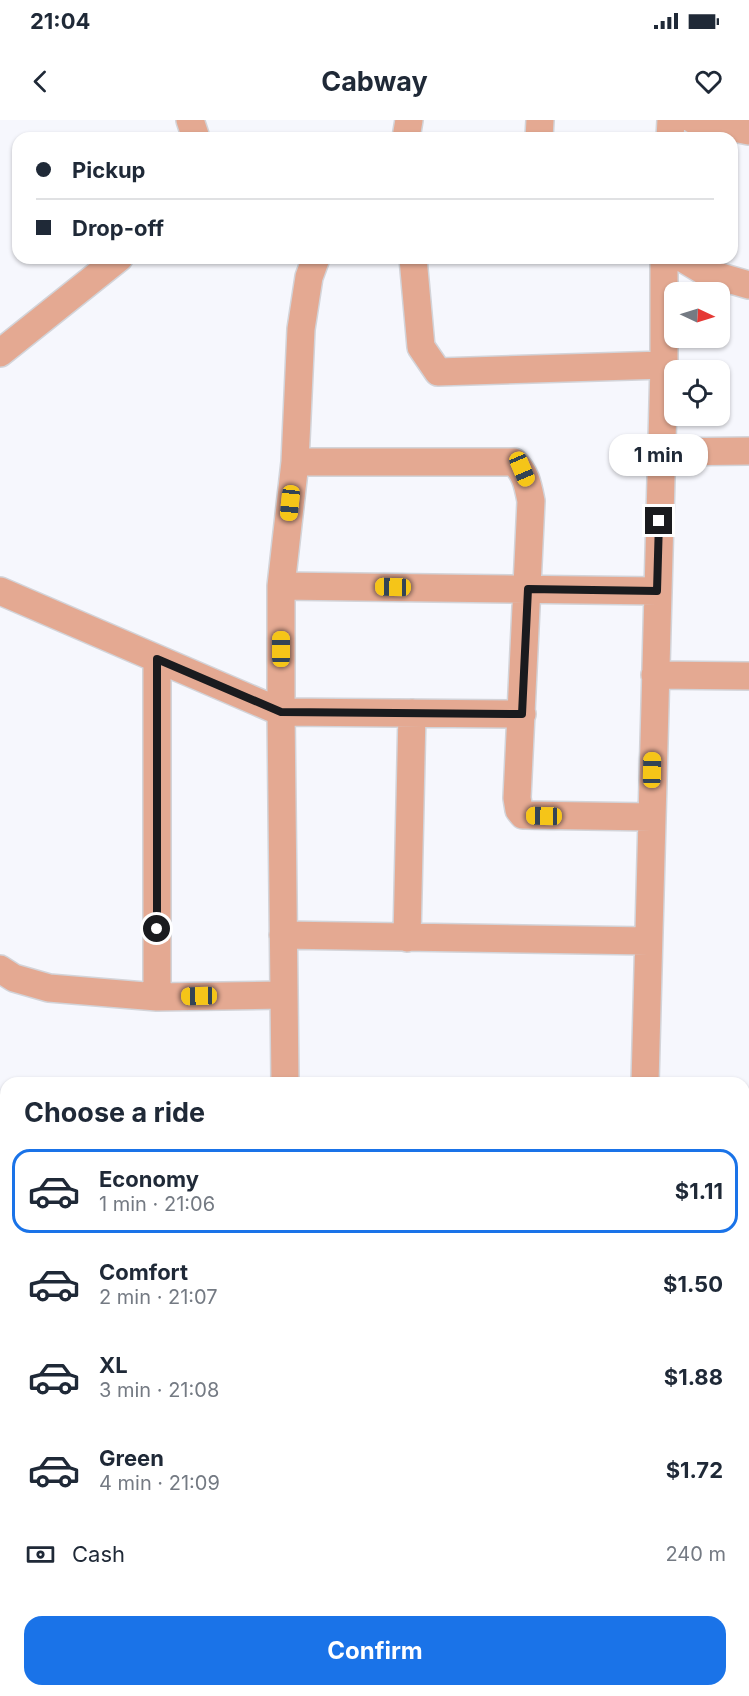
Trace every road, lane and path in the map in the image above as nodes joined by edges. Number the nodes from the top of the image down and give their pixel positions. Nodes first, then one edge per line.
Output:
1 (694, 120) edge
2 (739, 132) edge
3 (111, 264) edge
4 (314, 264) edge
5 (414, 264) edge
6 (664, 264) edge
7 (708, 265) edge
8 (749, 285) edge
9 (0, 353) edge
10 (664, 360) edge
11 (664, 365) joint
12 (749, 451) edge
13 (662, 452) junction
14 (295, 462) junction
15 (281, 586) junction
16 (528, 589) junction
17 (0, 591) edge
18 (657, 591) junction
19 (157, 659) junction
20 (655, 675) junction
21 (749, 676) edge
22 (281, 712) junction
23 (412, 713) junction
24 (522, 714) junction
25 (651, 817) junction
26 (283, 935) junction
27 (407, 938) junction
28 (648, 941) junction
29 (0, 969) edge
30 (284, 995) junction
31 (157, 997) junction
32 (285, 1077) edge
33 (645, 1077) edge

1 - 2 street
3 - 9 street
4 - 14 street
5 - 11 street
6 - 10 street
7 - 8 street
11 - 13 street
12 - 13 street
13 - 18 street
14 - 15 street
14 - 16 street
15 - 16 street
15 - 22 street
16 - 18 street
16 - 24 street
17 - 19 street
18 - 20 street
19 - 22 street
19 - 31 street
20 - 21 street
20 - 25 street
22 - 23 street
22 - 26 street
23 - 24 street
23 - 27 street
24 - 25 street
25 - 28 street
26 - 27 street
26 - 30 street
27 - 28 street
28 - 33 street
29 - 31 street
30 - 31 street
30 - 32 street

